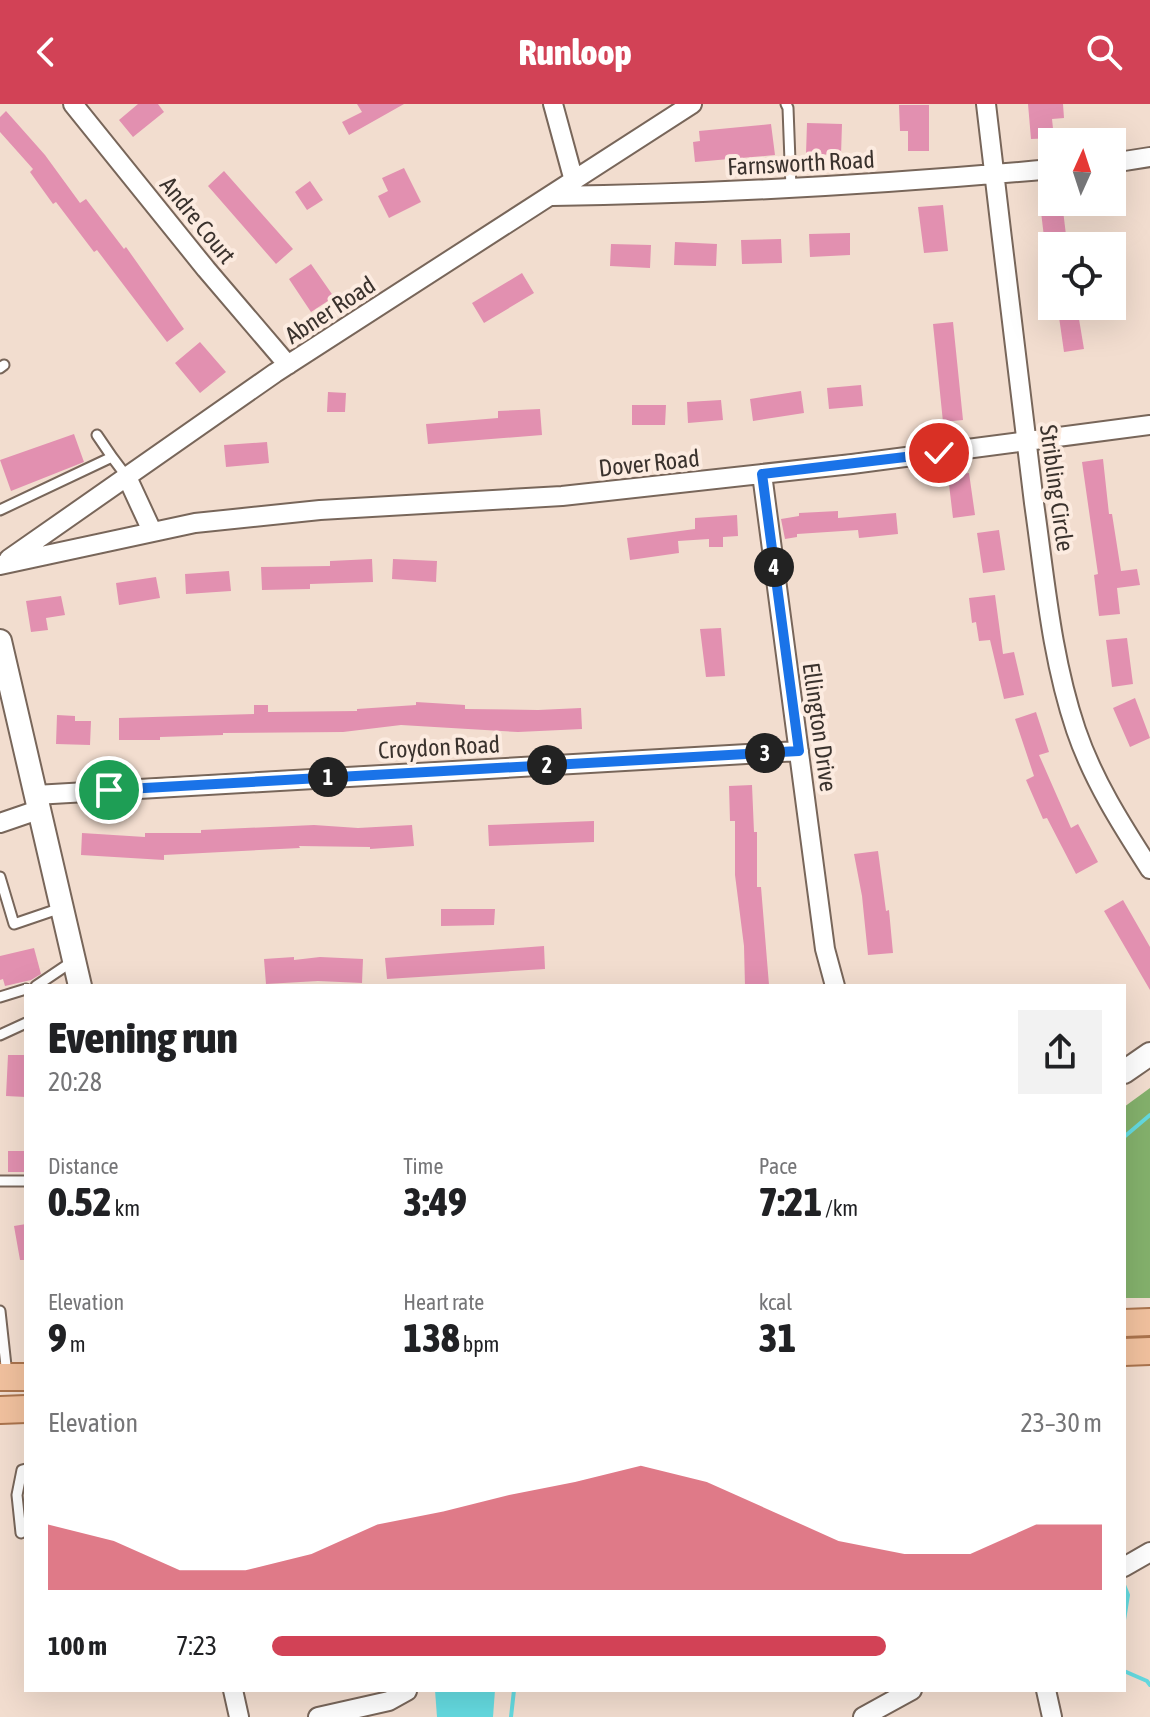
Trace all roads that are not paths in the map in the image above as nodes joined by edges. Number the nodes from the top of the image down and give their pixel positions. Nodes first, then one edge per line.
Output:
1 (73, 104) edge
2 (553, 104) edge
3 (692, 104) edge
4 (786, 104) edge
5 (986, 104) edge
6 (1150, 157) edge
7 (1126, 161) edge
8 (1038, 170) edge
9 (994, 174) junction
10 (574, 181) junction
11 (791, 188) junction
12 (552, 196) junction
13 (288, 365) junction
14 (1150, 425) edge
15 (97, 435) dead end
16 (1026, 442) junction
17 (112, 457) junction
18 (762, 474) junction
19 (127, 477) junction
20 (0, 510) edge
21 (152, 531) junction
22 (0, 565) edge
23 (0, 641) edge
24 (799, 751) junction
25 (36, 803) junction
26 (0, 823) edge
27 (1148, 862) edge
28 (0, 877) edge
29 (61, 908) junction
30 (74, 961) junction
31 (39, 984) edge
32 (80, 984) edge
33 (834, 984) edge
34 (24, 990) edge
35 (0, 997) edge
36 (24, 1024) edge
37 (0, 1035) edge
38 (1150, 1054) edge
39 (1126, 1071) edge
40 (0, 1181) edge
41 (24, 1181) edge
42 (0, 1311) edge
43 (1150, 1322) edge
44 (1126, 1323) edge
45 (1, 1339) edge
46 (1150, 1351) edge
47 (1126, 1352) edge
48 (11, 1377) edge
49 (24, 1409) edge
50 (0, 1410) edge
51 (24, 1470) edge
52 (21, 1533) dead end
53 (1150, 1552) edge
54 (1126, 1566) edge
55 (233, 1692) edge
56 (405, 1692) edge
57 (908, 1692) edge
58 (1046, 1692) edge
59 (239, 1717) edge
60 (318, 1717) edge
61 (863, 1717) edge
62 (1052, 1717) edge

1 - 13 street, Andre Court
2 - 10 street
3 - 10 street, Abner Road
4 - 11 lane
5 - 9 street, Stribling Circle
6 - 7 street
8 - 9 street, Farnsworth Road
9 - 11 street, Farnsworth Road
9 - 16 street, Stribling Circle
10 - 12 street, Abner Road
11 - 12 street, Farnsworth Road
12 - 13 street, Abner Road
13 - 19 street, Abner Road
14 - 16 street, Dover Road
15 - 17 lane
16 - 18 street, Dover Road
16 - 27 street, Stribling Circle
17 - 19 lane
17 - 20 lane
18 - 21 street, Dover Road
18 - 24 street, Ellington Drive
19 - 21 street
19 - 22 street, Abner Road
21 - 22 street, Dover Road
23 - 25 street
24 - 25 street, Croydon Road
24 - 33 street, Ellington Drive
25 - 26 street, Croydon Road
25 - 29 street
28 - 29 lane
29 - 30 street
30 - 31 lane
30 - 32 street
34 - 35 lane
36 - 37 lane
38 - 39 street
40 - 41 lane
42 - 45 lane
43 - 44 main road
45 - 48 lane
46 - 47 main road
49 - 50 main road
51 - 52 lane
53 - 54 street
55 - 59 street
56 - 60 street
57 - 61 street
58 - 62 street

